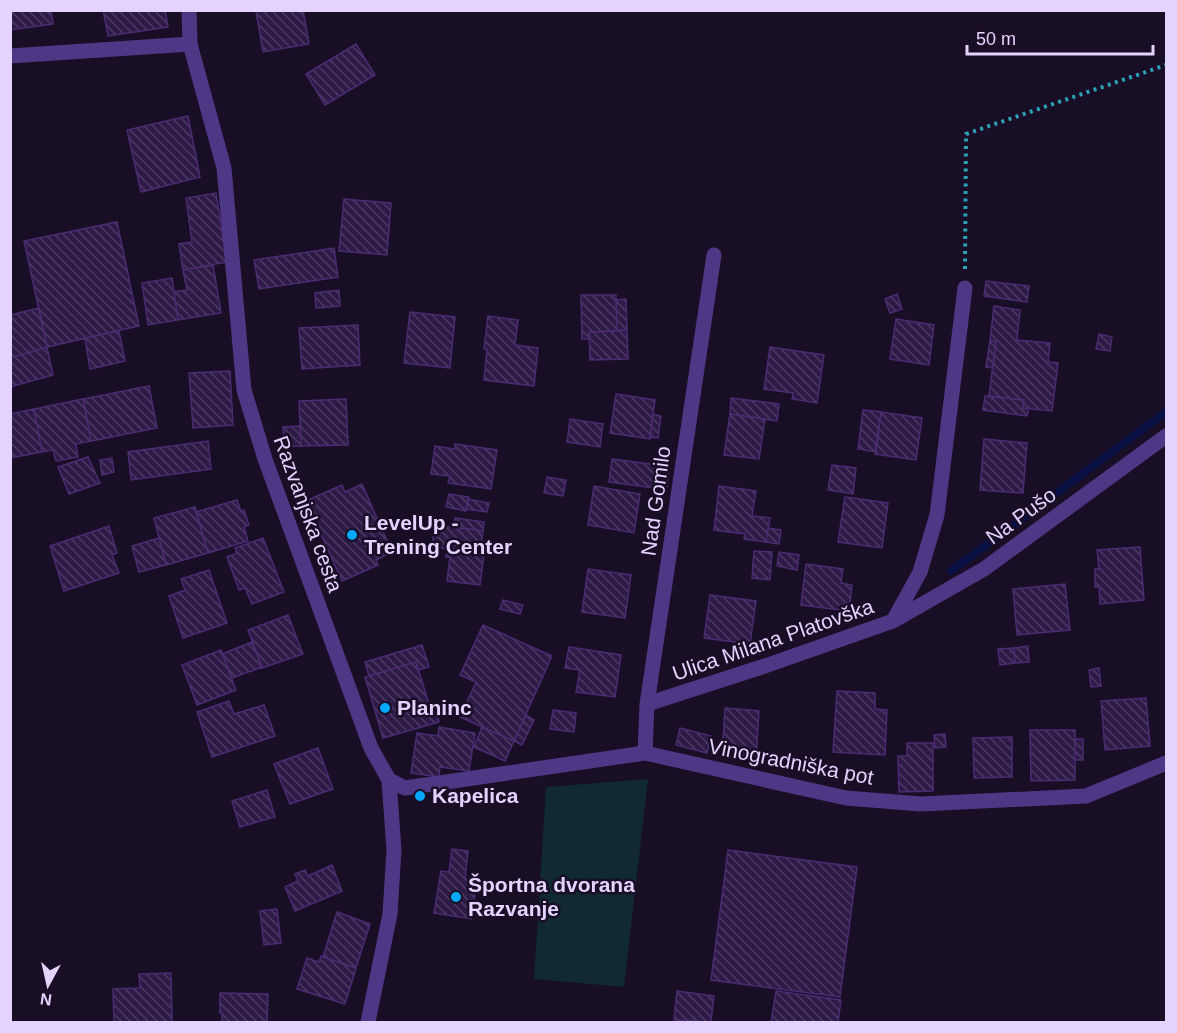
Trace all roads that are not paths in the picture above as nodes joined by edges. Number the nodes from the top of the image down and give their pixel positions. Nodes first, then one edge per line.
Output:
1 (189, 10) edge
2 (190, 44) junction
3 (10, 56) edge
4 (714, 255) dead end
5 (964, 288) road end
6 (1167, 436) edge
7 (893, 621) junction
8 (647, 704) junction
9 (645, 753) junction
10 (1167, 763) edge
11 (388, 780) junction
12 (368, 1023) edge

1 - 2 street, Razvanjska cesta
2 - 3 street
2 - 11 street, Razvanjska cesta
4 - 8 street, Nad Gomilo
5 - 7 street, Ulica Milana Platovška
6 - 7 street, Na Pušo
7 - 8 street, Ulica Milana Platovška
8 - 9 street, Nad Gomilo
9 - 10 street, Vinogradniška pot
9 - 11 street, Vinogradniška pot
11 - 12 street, Razvanjska cesta

